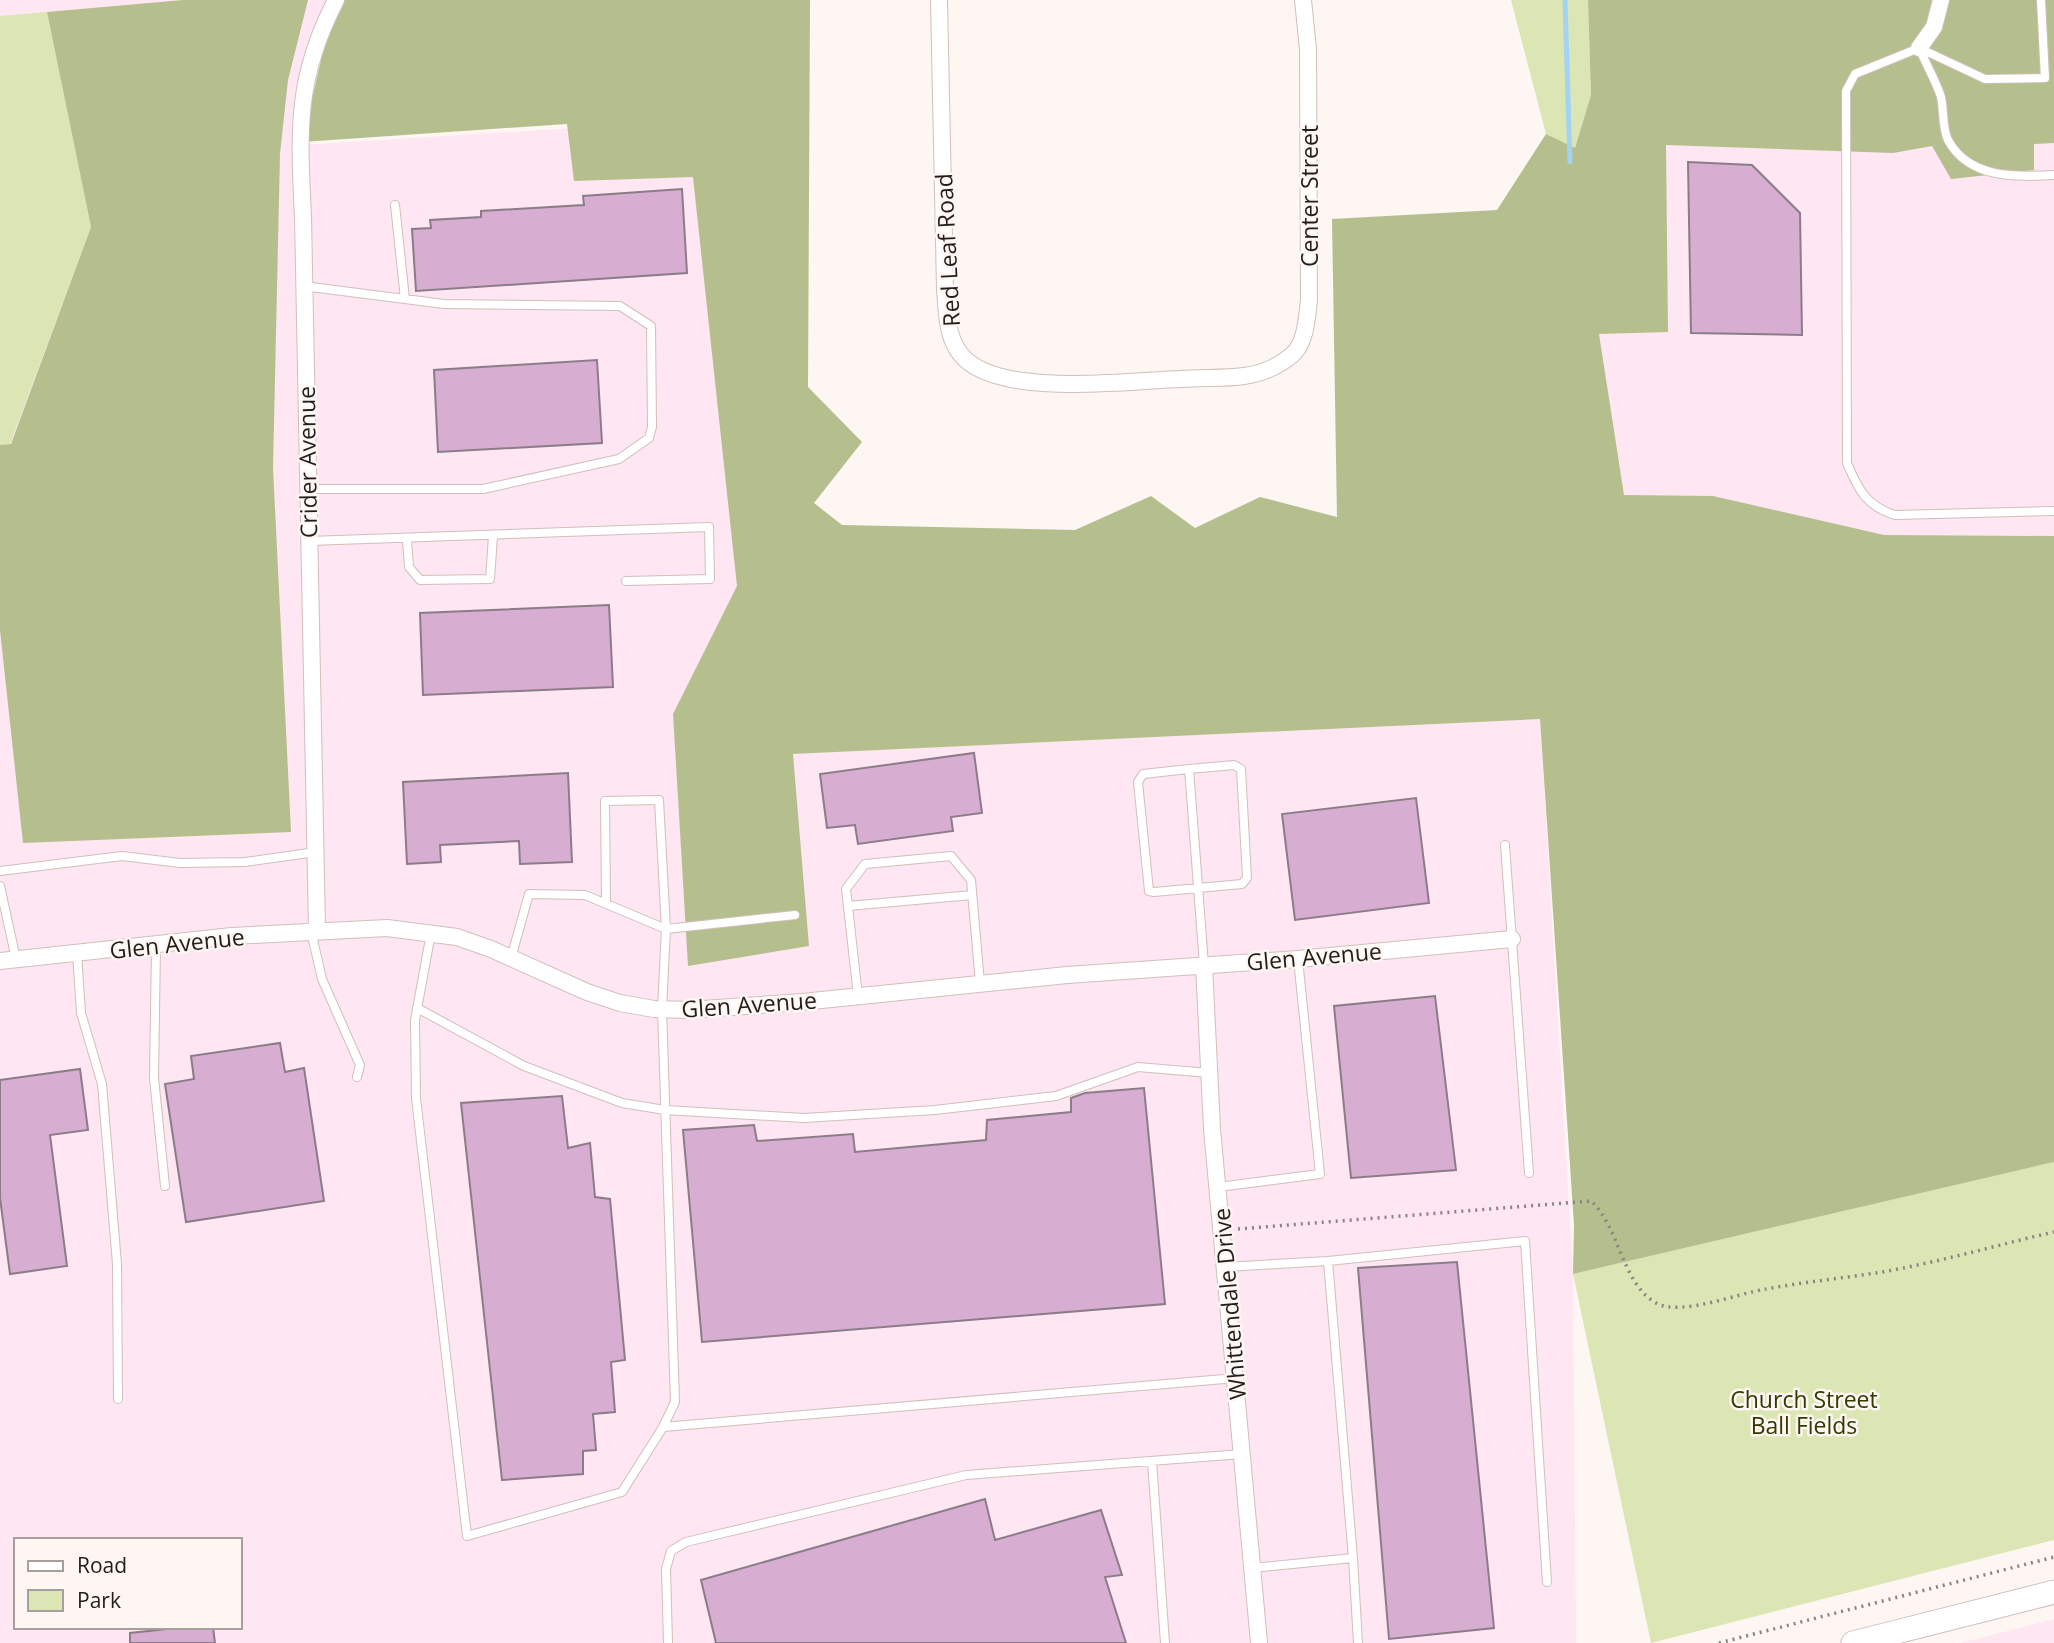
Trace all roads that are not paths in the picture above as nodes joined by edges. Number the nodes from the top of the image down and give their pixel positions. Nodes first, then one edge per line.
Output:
1 (335, 0) edge
2 (939, 0) edge
3 (1303, 0) edge
4 (1941, 0) edge
5 (2042, 0) edge
6 (1919, 48) junction
7 (2054, 175) edge
8 (395, 205) dead end
9 (303, 286) junction
10 (405, 299) junction
11 (1264, 371) joint
12 (308, 489) junction
13 (2054, 510) edge
14 (493, 536) junction
15 (407, 540) junction
16 (309, 541) junction
17 (626, 581) dead end
18 (1189, 769) junction
19 (1505, 845) dead end
20 (316, 852) junction
21 (0, 871) edge
22 (0, 886) edge
23 (1199, 888) junction
24 (972, 895) junction
25 (606, 904) junction
26 (848, 906) junction
27 (795, 915) dead end
28 (666, 929) junction
29 (314, 930) junction
30 (431, 933) junction
31 (1512, 939) junction
32 (156, 945) junction
33 (77, 953) junction
34 (511, 958) junction
35 (1298, 959) junction
36 (8, 960) edge
37 (1204, 965) junction
38 (980, 983) junction
39 (859, 996) junction
40 (417, 1008) junction
41 (662, 1009) junction
42 (1209, 1073) junction
43 (358, 1077) dead end
44 (665, 1110) junction
45 (1530, 1173) dead end
46 (165, 1186) dead end
47 (1218, 1187) junction
48 (1328, 1261) junction
49 (1225, 1267) junction
50 (1236, 1378) junction
51 (118, 1399) dead end
52 (663, 1427) junction
53 (1242, 1454) junction
54 (1152, 1461) junction
55 (1353, 1558) junction
56 (1252, 1568) junction
57 (1547, 1582) dead end
58 (2054, 1592) edge
59 (1895, 1638) edge
60 (668, 1643) edge
61 (1165, 1643) edge
62 (1259, 1643) edge
63 (1358, 1643) edge
64 (1853, 1643) edge

1 - 9 street, Crider Avenue
2 - 11 street, Red Leaf Road
3 - 11 street, Center Street
4 - 6 street
5 - 6 lane
6 - 7 lane
6 - 13 lane
8 - 10 lane
9 - 10 lane
9 - 12 street, Crider Avenue
10 - 12 lane
12 - 16 street, Crider Avenue
14 - 15 lane
14 - 15 lane
14 - 17 lane
15 - 16 lane
16 - 20 street, Crider Avenue
18 - 23 lane
18 - 23 lane
18 - 23 lane
19 - 31 lane
20 - 21 lane
20 - 29 street, Crider Avenue
22 - 36 lane
23 - 37 lane
24 - 26 lane
24 - 26 lane
24 - 38 lane
25 - 28 lane
25 - 28 lane
25 - 34 lane
26 - 39 lane
27 - 28 lane
28 - 41 lane
29 - 30 street, Glen Avenue
29 - 32 street, Glen Avenue
29 - 43 lane
30 - 34 street, Glen Avenue
30 - 40 lane
31 - 35 street, Glen Avenue
31 - 45 lane
32 - 33 street, Glen Avenue
32 - 46 lane
33 - 36 street, Glen Avenue
33 - 51 lane
34 - 41 street, Glen Avenue
35 - 37 street, Glen Avenue
35 - 47 lane
37 - 38 street, Glen Avenue
37 - 42 street, Whittendale Drive
38 - 39 street, Glen Avenue
39 - 41 street, Glen Avenue
40 - 44 lane
40 - 52 lane
41 - 44 lane
42 - 44 lane
42 - 47 street, Whittendale Drive
44 - 52 lane
47 - 49 street, Whittendale Drive
48 - 49 lane
48 - 55 lane
48 - 57 lane
49 - 50 street, Whittendale Drive
50 - 52 lane
50 - 53 street, Whittendale Drive
53 - 54 lane
53 - 56 street, Whittendale Drive
54 - 60 lane
54 - 61 lane
55 - 56 lane
55 - 63 lane
56 - 62 street, Whittendale Drive
58 - 59 main road
59 - 64 main road

